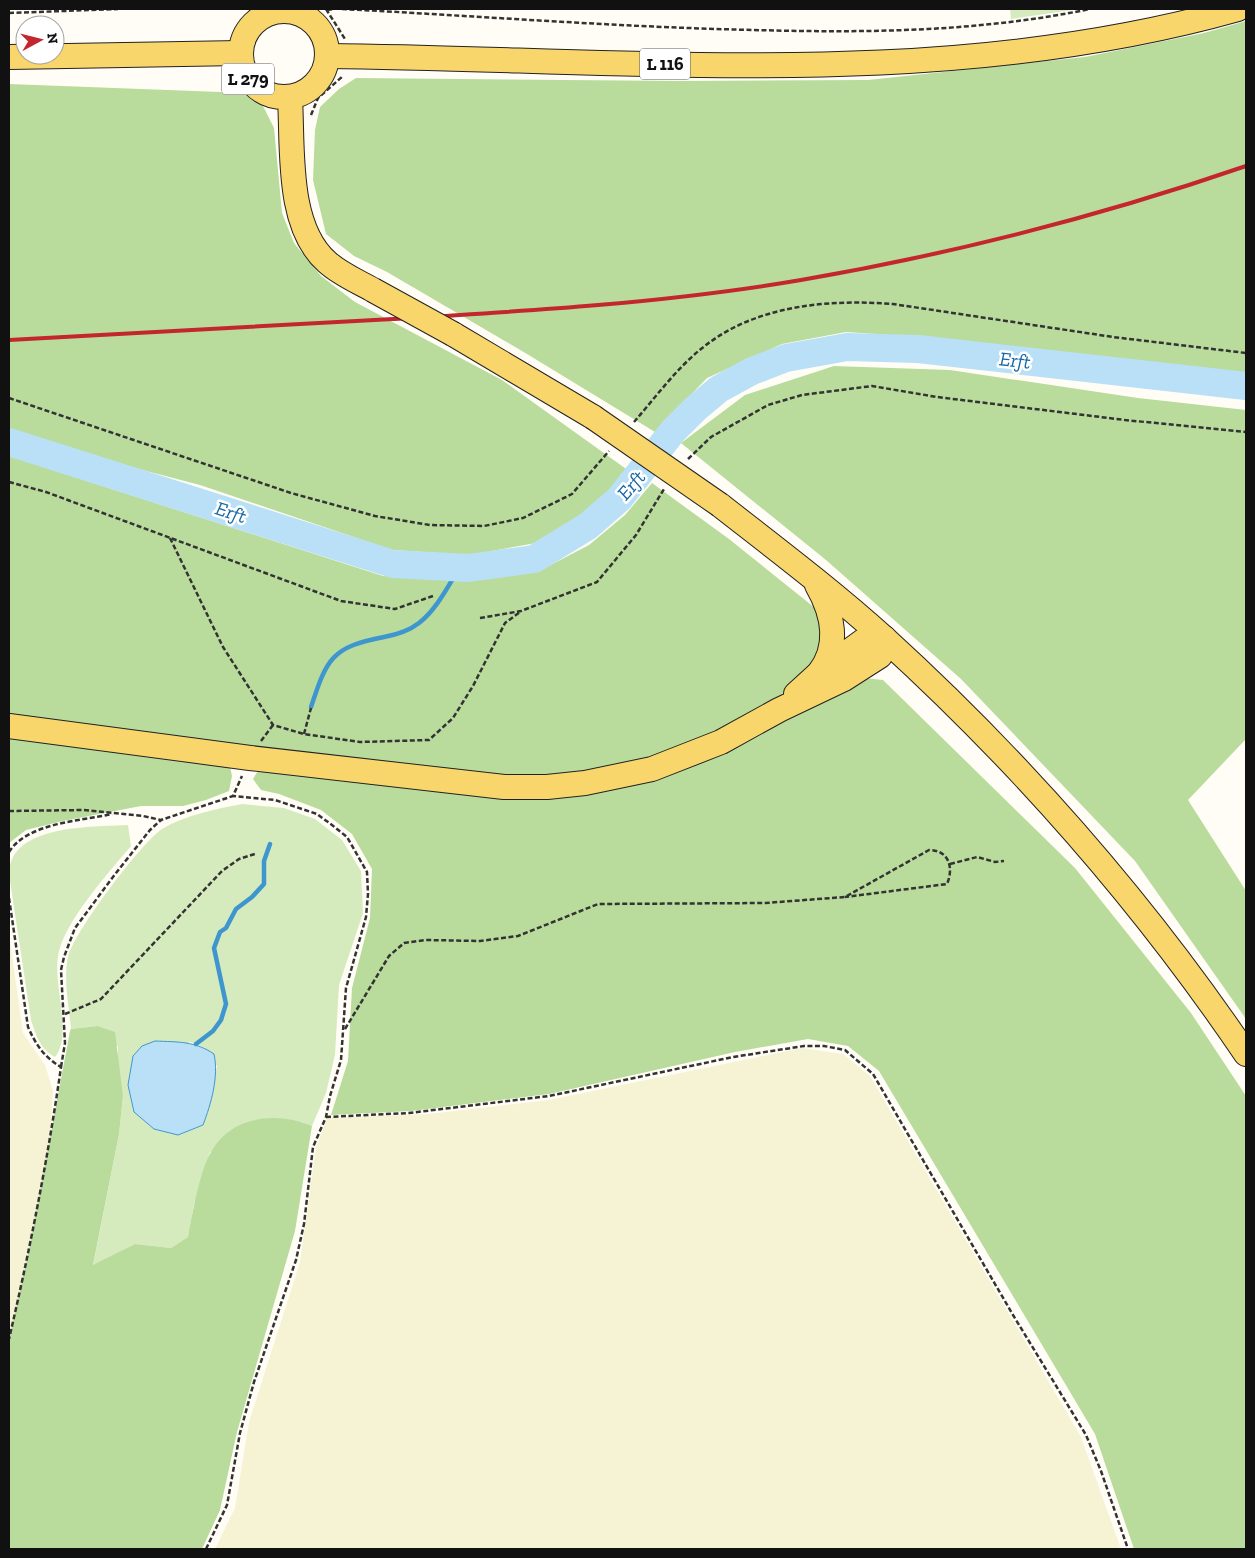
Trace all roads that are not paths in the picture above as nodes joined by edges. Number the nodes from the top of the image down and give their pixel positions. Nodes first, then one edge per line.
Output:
1 (1238, 9) edge
2 (283, 10) edge
3 (240, 53) junction
4 (9, 57) edge
5 (337, 57) junction
6 (290, 98) junction
7 (814, 579) junction
8 (884, 638) junction
9 (820, 672) junction
10 (779, 710) junction
11 (9, 726) edge
12 (1246, 1054) edge

1 - 5 main road, L 116
2 - 3 main road, L 279
2 - 5 main road, L 279
3 - 4 main road, L 279
3 - 6 main road, L 279
5 - 6 main road, L 279
6 - 7 main road, L 279, bridge
7 - 8 main road, L 279
7 - 9 main road
8 - 9 main road
8 - 10 main road
8 - 12 main road
9 - 10 main road
10 - 11 main road

